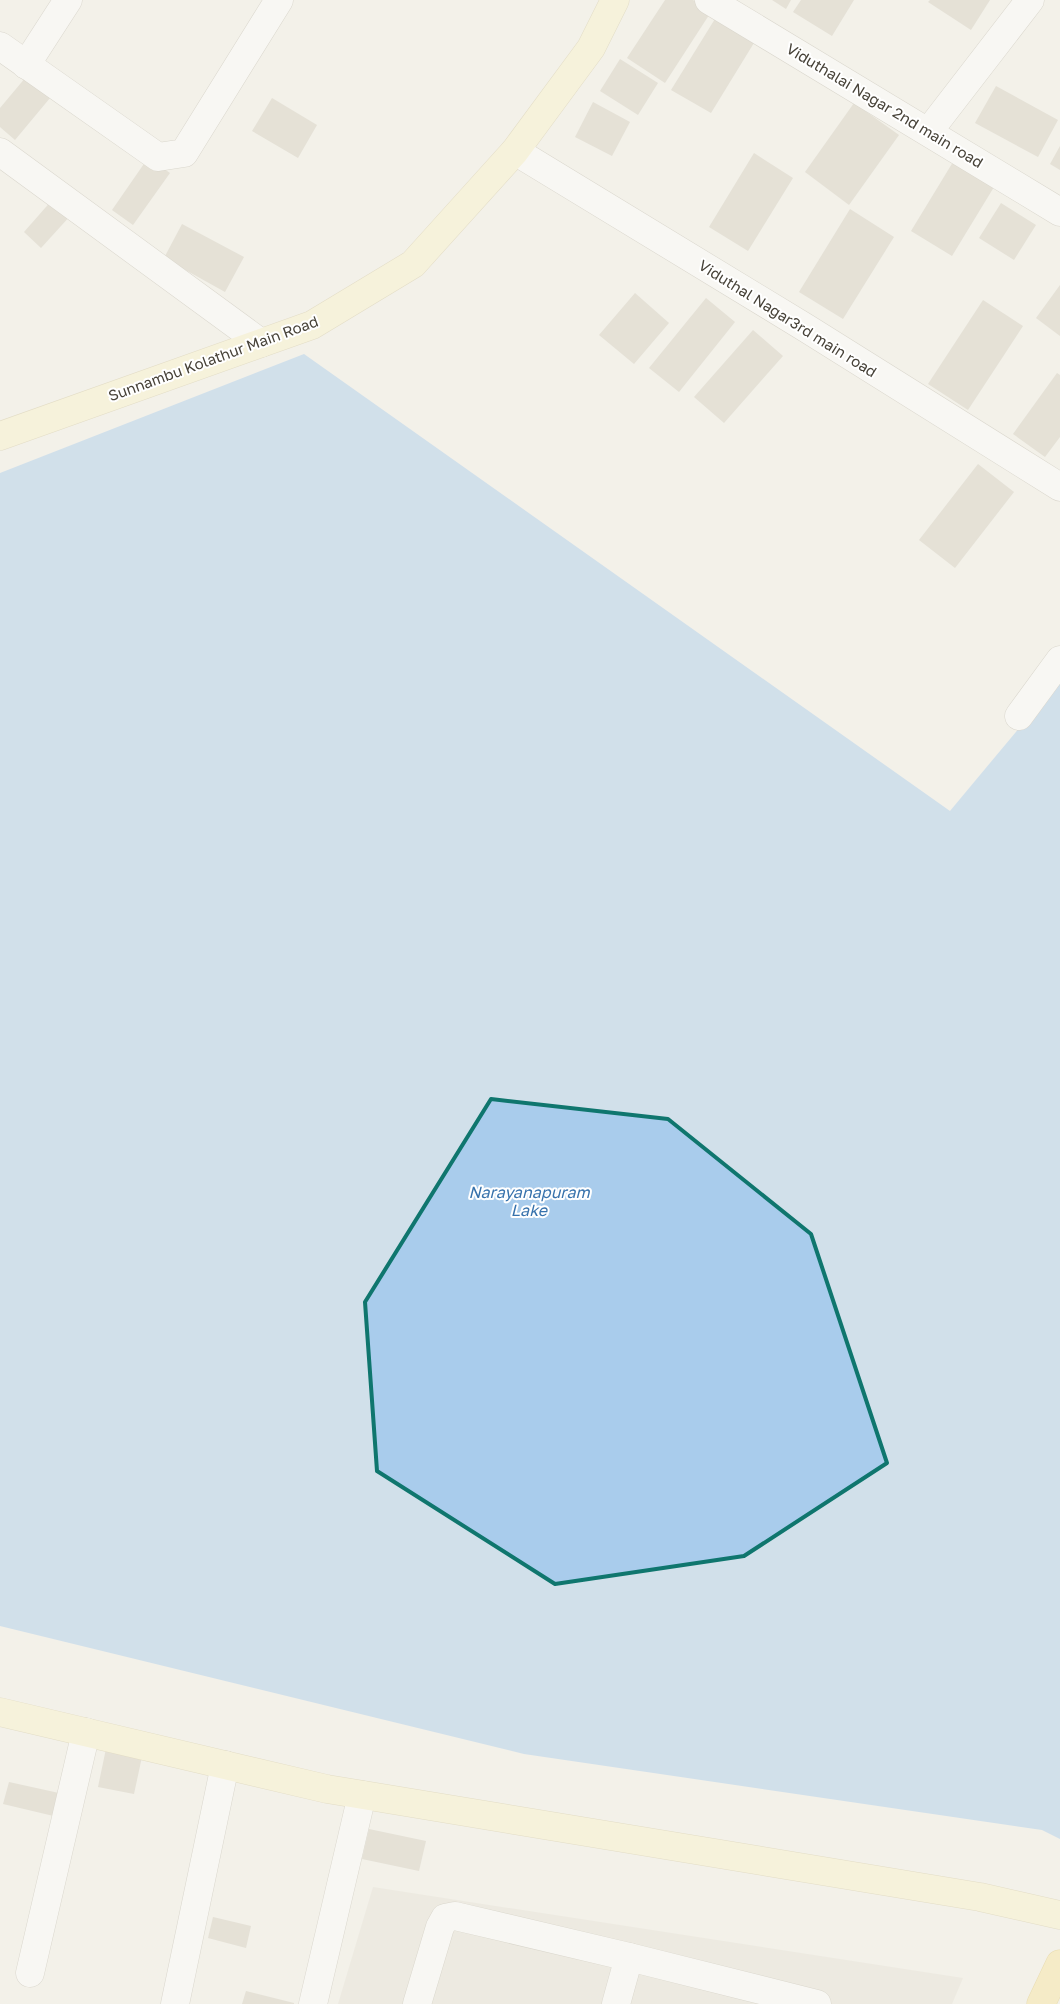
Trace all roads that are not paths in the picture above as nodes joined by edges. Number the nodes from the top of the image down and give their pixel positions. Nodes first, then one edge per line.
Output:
1 (68, 0) edge
2 (615, 0) edge
3 (709, 0) edge
4 (1030, 0) edge
5 (276, 1) edge
6 (0, 46) edge
7 (26, 65) junction
8 (929, 131) junction
9 (515, 151) junction
10 (0, 152) edge
11 (1060, 212) edge
12 (261, 342) junction
13 (0, 436) edge
14 (1060, 487) edge
15 (1060, 660) edge
16 (1019, 716) dead end
17 (0, 1712) edge
18 (86, 1732) junction
19 (225, 1765) junction
20 (362, 1795) junction
21 (1060, 1915) edge
22 (629, 1957) junction
23 (1060, 1964) edge
24 (30, 1972) dead end
25 (1038, 1999) edge
26 (175, 2004) edge
27 (313, 2004) edge
28 (417, 2004) edge
29 (616, 2004) edge
30 (816, 2004) edge

1 - 7 street
2 - 9 street, Sunnambu Kolathur Main Road
3 - 8 street, Viduthalai Nagar 2nd main road
4 - 8 street
5 - 7 street
6 - 7 street
8 - 11 street, Viduthalai Nagar 2nd main road
9 - 12 street, Sunnambu Kolathur Main Road
9 - 14 street, Viduthal Nagar3rd main road
10 - 12 street
12 - 13 street, Sunnambu Kolathur Main Road
15 - 16 street
17 - 18 street
18 - 19 street
18 - 24 street
19 - 20 street
19 - 26 street
20 - 21 street
20 - 27 street
22 - 28 street
22 - 29 street
22 - 30 street
23 - 25 main road

